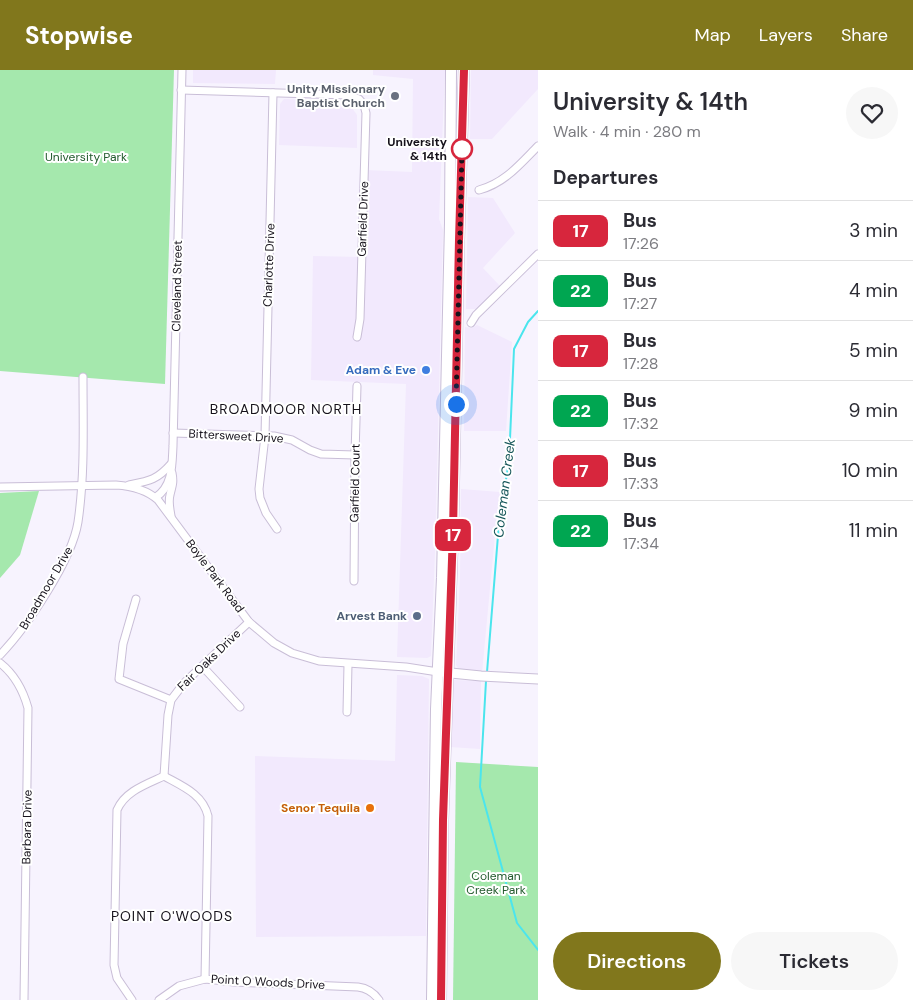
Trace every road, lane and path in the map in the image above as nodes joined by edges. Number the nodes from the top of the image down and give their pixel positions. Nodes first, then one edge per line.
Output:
1 (182, 70) edge
2 (452, 70) edge
3 (464, 70) edge
4 (181, 90) junction
5 (273, 93) junction
6 (538, 146) edge
7 (479, 190) dead end
8 (538, 254) edge
9 (471, 323) dead end
10 (357, 337) dead end
11 (84, 377) dead end
12 (357, 386) dead end
13 (173, 433) junction
14 (264, 436) junction
15 (355, 456) junction
16 (172, 464) junction
17 (171, 472) junction
18 (81, 485) junction
19 (125, 485) junction
20 (0, 487) edge
21 (156, 498) junction
22 (172, 519) junction
23 (277, 529) dead end
24 (354, 581) dead end
25 (136, 599) dead end
26 (249, 622) junction
27 (0, 655) edge
28 (0, 662) edge
29 (348, 664) junction
30 (203, 667) junction
31 (443, 673) junction
32 (538, 679) edge
33 (171, 700) junction
34 (240, 708) dead end
35 (347, 712) dead end
36 (164, 776) junction
37 (205, 979) junction
38 (24, 1000) edge
39 (132, 1000) edge
40 (159, 1000) edge
41 (379, 1000) edge
42 (432, 1000) edge
43 (441, 1000) edge

1 - 4 street, Cleveland Street
2 - 31 main road
3 - 31 main road
4 - 5 street
4 - 13 street, Cleveland Street
5 - 10 street, Garfield Drive
5 - 14 street, Charlotte Drive
6 - 7 street
8 - 9 street
11 - 18 street, Broadmoor Drive
12 - 15 street, Garfield Court
13 - 14 street, Bittersweet Drive
13 - 16 street, Cleveland Street
14 - 15 street, Bittersweet Drive
14 - 23 street, Charlotte Drive
15 - 24 street, Garfield Court
16 - 17 street, Cleveland Street
16 - 19 street
17 - 21 street, Cleveland Street
17 - 22 street
18 - 19 street, Boyle Park Road
18 - 20 street, Boyle Park Road
18 - 27 street, Broadmoor Drive
19 - 21 street, Boyle Park Road
21 - 22 street, Boyle Park Road
22 - 26 street, Boyle Park Road
25 - 33 street
26 - 29 street, Boyle Park Road
26 - 30 street, Fair Oaks Drive
28 - 38 street, Barbara Drive
29 - 31 street, Boyle Park Road
29 - 35 street
30 - 33 street, Fair Oaks Drive
30 - 34 street
31 - 32 street
31 - 42 main road
31 - 43 main road
33 - 36 street, Fair Oaks Drive
36 - 37 street
36 - 39 street
37 - 40 street, Point O Woods Drive
37 - 41 street, Point O Woods Drive

